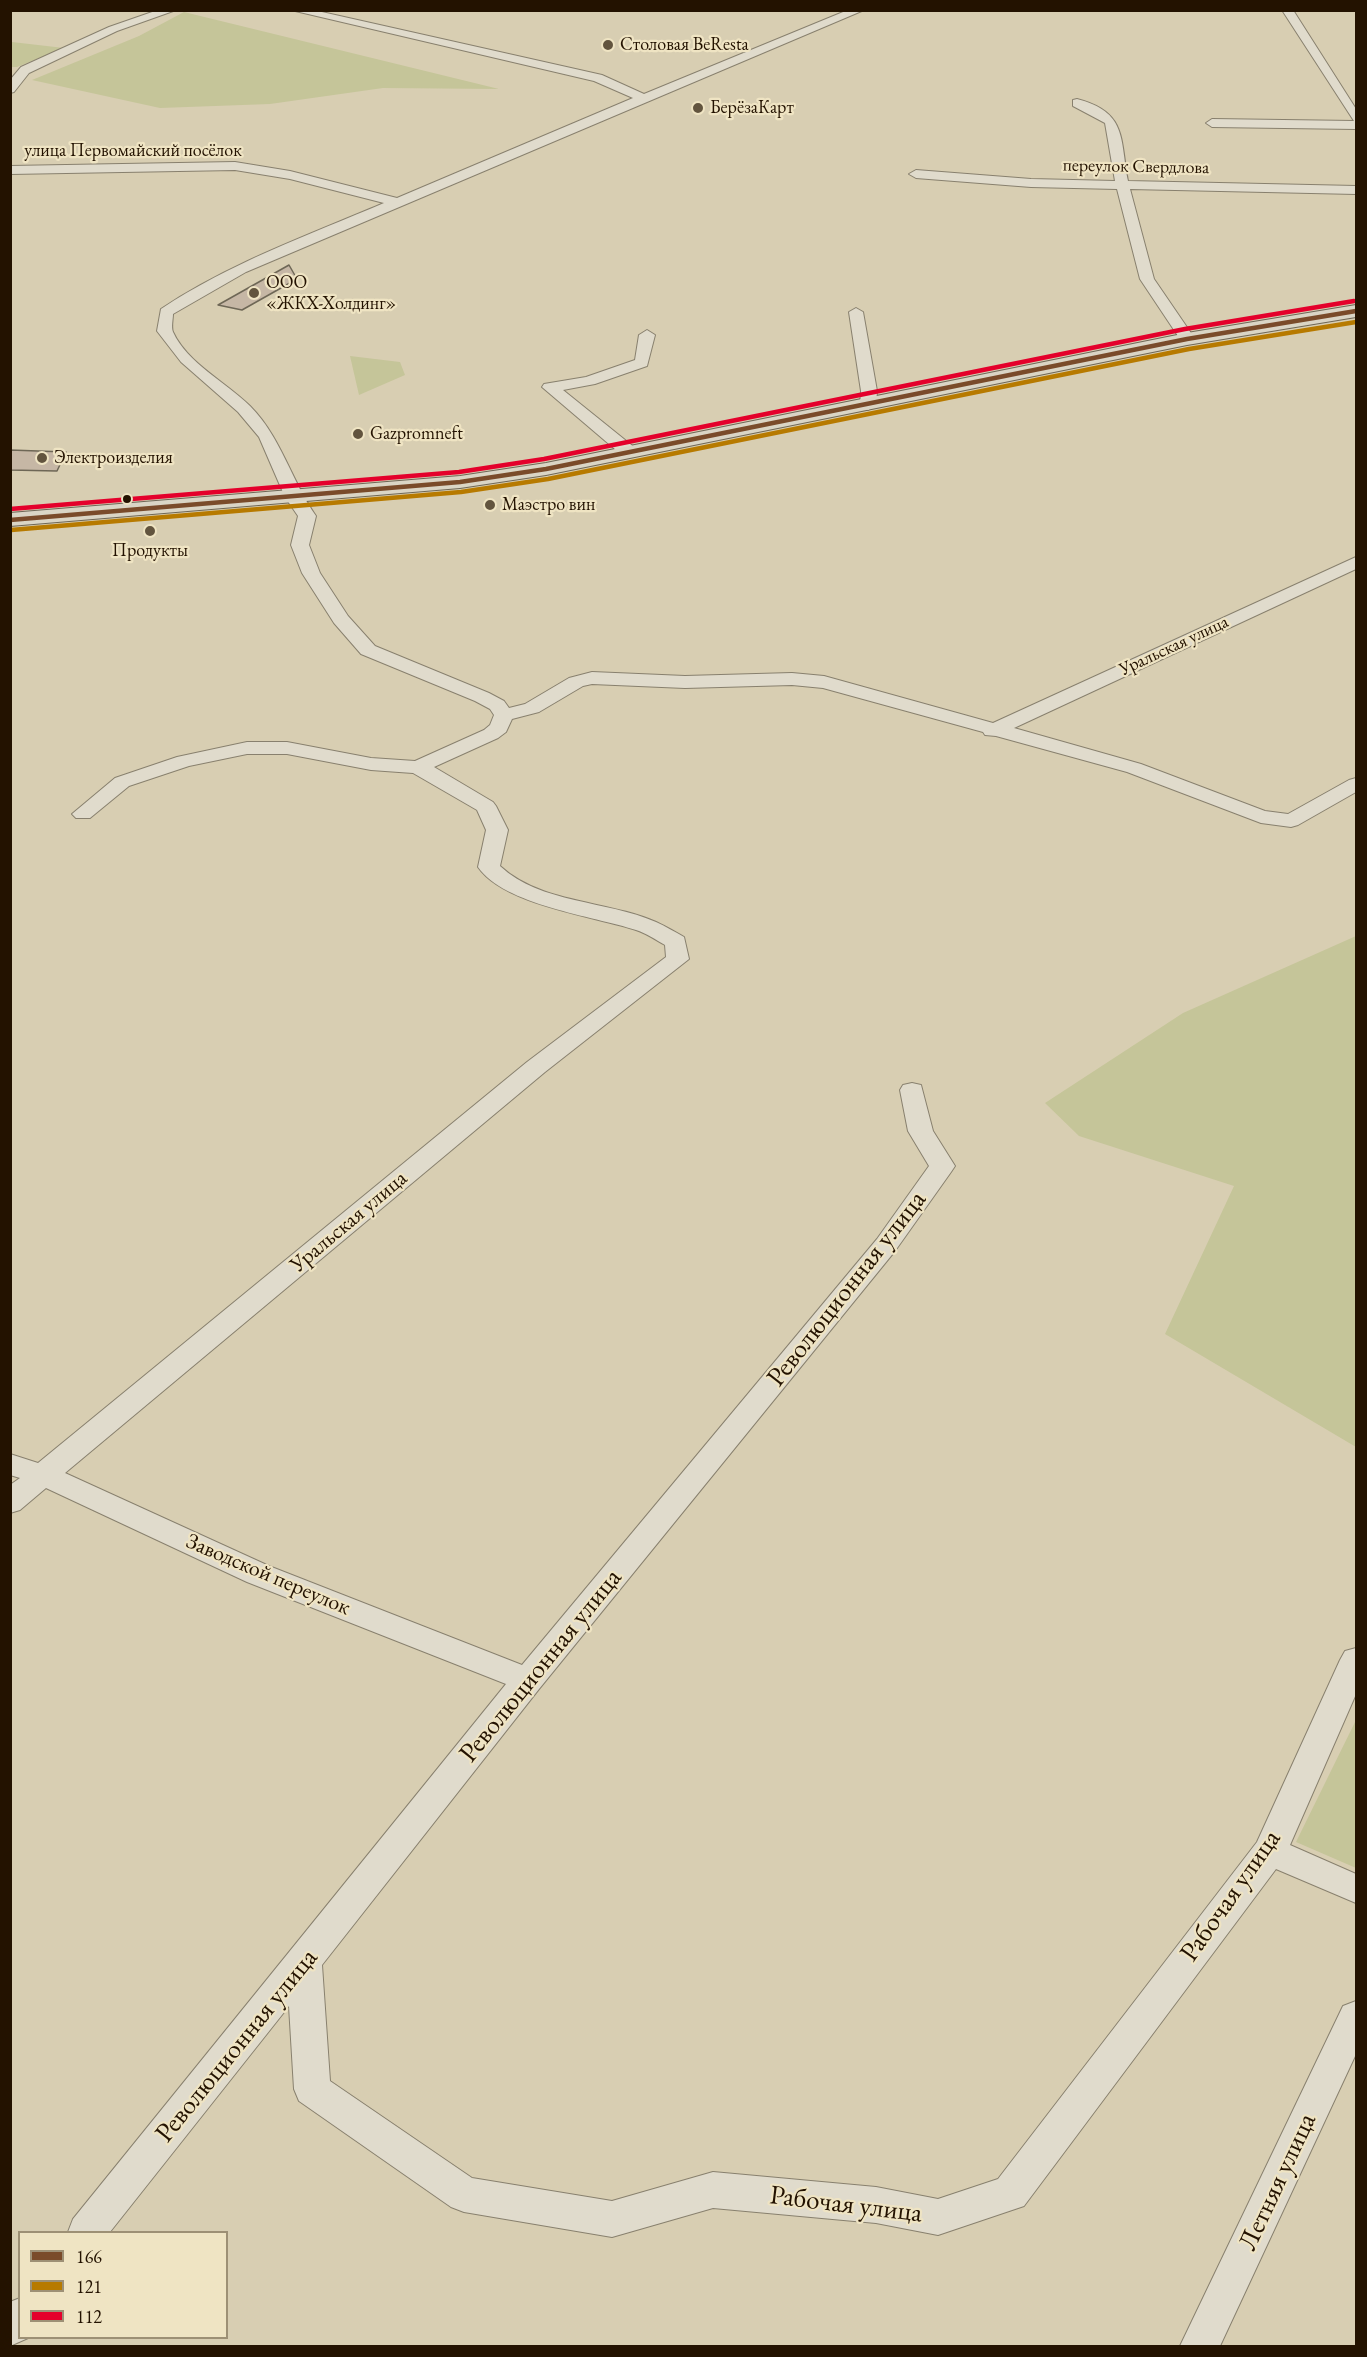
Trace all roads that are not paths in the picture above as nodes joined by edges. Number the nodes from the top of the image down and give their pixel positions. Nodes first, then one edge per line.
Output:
1 (171, 10) edge
2 (296, 10) edge
3 (859, 10) edge
4 (1287, 10) edge
5 (10, 89) edge
6 (639, 100) junction
7 (1077, 104) dead end
8 (1356, 118) edge
9 (1212, 123) dead end
10 (1356, 125) edge
11 (10, 170) edge
12 (916, 174) dead end
13 (1122, 184) junction
14 (1356, 190) edge
15 (396, 202) junction
16 (1356, 311) edge
17 (856, 312) dead end
18 (647, 335) dead end
19 (1187, 339) junction
20 (868, 405) junction
21 (629, 452) junction
22 (294, 496) junction
23 (10, 520) edge
24 (1356, 562) edge
25 (504, 715) junction
26 (992, 730) junction
27 (417, 767) junction
28 (1356, 784) edge
29 (83, 814) dead end
30 (912, 1090) dead end
31 (10, 1464) edge
32 (43, 1475) junction
33 (10, 1502) edge
34 (1356, 1660) edge
35 (528, 1680) junction
36 (1270, 1851) junction
37 (1356, 1889) edge
38 (304, 1963) junction
39 (1356, 2017) edge
40 (88, 2231) edge
41 (1200, 2346) edge

1 - 5 street
2 - 6 street
3 - 6 street
4 - 8 street
6 - 15 street
7 - 13 street
9 - 10 street
11 - 15 street, улица Первомайский посёлок
12 - 13 street, переулок Свердлова
13 - 14 street, переулок Свердлова
13 - 19 street
15 - 22 street
16 - 19 main road
17 - 20 street
18 - 21 street
19 - 20 main road
20 - 21 main road
21 - 22 main road
22 - 23 main road
22 - 25 street
24 - 26 street, Уральская улица
25 - 26 street
25 - 27 street
26 - 28 street
27 - 29 street
27 - 32 street, Уральская улица
30 - 35 street, Революционная улица
31 - 32 street, Заводской переулок
32 - 33 street, Уральская улица
32 - 35 street, Заводской переулок
34 - 36 street, Рабочая улица
35 - 38 street, Революционная улица
36 - 37 street
36 - 38 street, Рабочая улица
38 - 40 street, Революционная улица
39 - 41 street, Летняя улица

